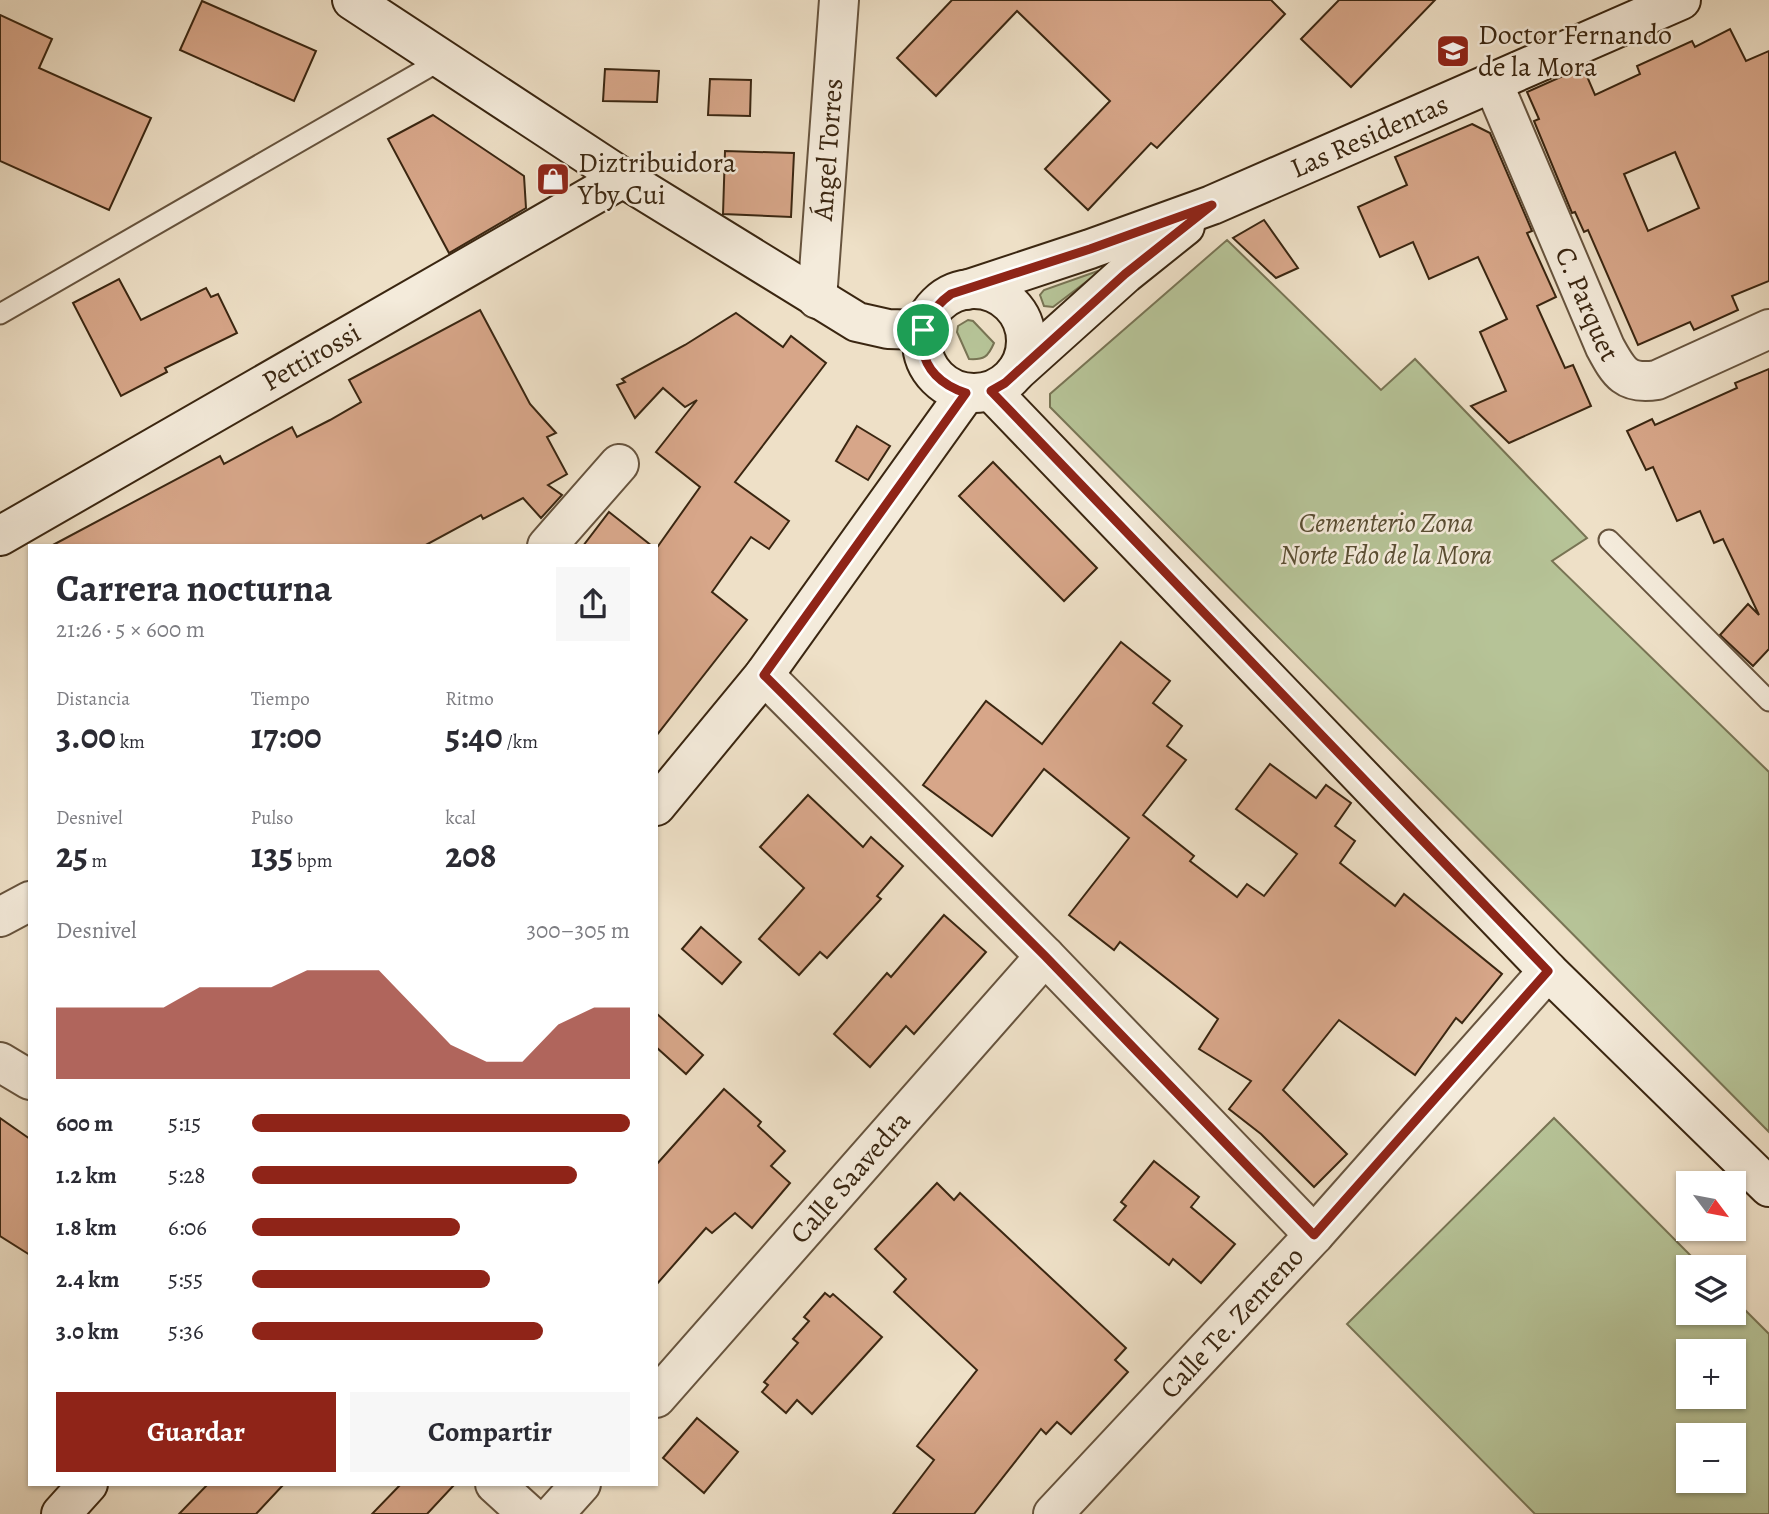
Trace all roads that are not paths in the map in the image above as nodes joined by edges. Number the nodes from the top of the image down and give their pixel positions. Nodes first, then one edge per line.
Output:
1 (352, 0) edge
2 (839, 0) edge
3 (1681, 0) edge
4 (443, 59) junction
5 (1493, 83) junction
6 (623, 177) junction
7 (1212, 205) junction
8 (966, 290) junction
9 (817, 299) junction
10 (0, 314) edge
11 (1769, 329) edge
12 (923, 330) junction
13 (991, 385) junction
14 (619, 464) dead end
15 (0, 536) edge
16 (1609, 540) dead end
17 (549, 544) edge
18 (764, 675) junction
19 (1769, 701) edge
20 (658, 804) edge
21 (28, 902) edge
22 (0, 917) edge
23 (1045, 956) junction
24 (1548, 971) junction
25 (0, 1062) edge
26 (28, 1079) edge
27 (1769, 1187) edge
28 (1314, 1235) junction
29 (658, 1396) edge
30 (86, 1486) edge
31 (497, 1486) edge
32 (578, 1486) edge
33 (61, 1514) edge
34 (528, 1514) edge
35 (554, 1514) edge
36 (1054, 1514) edge

1 - 4 street
2 - 9 street, Ángel Torres
3 - 5 street, Las Residentas
4 - 6 street
4 - 10 lane
5 - 7 street, Las Residentas
5 - 11 street, C. Parquet
6 - 9 street
6 - 15 street, Pettirossi
7 - 8 street, Las Residentas
7 - 13 street, Las Residentas
8 - 12 street
8 - 13 street
9 - 12 street
12 - 13 street
13 - 18 street, Las Residentas
13 - 24 street
14 - 17 street
16 - 19 lane
18 - 20 street, Las Residentas
18 - 23 street
21 - 22 street
23 - 28 street
23 - 29 street, Calle Saavedra
24 - 27 street
24 - 28 street, Calle Te. Zenteno
25 - 26 street
28 - 36 street, Calle Te. Zenteno
30 - 33 street
31 - 34 street
32 - 35 street

